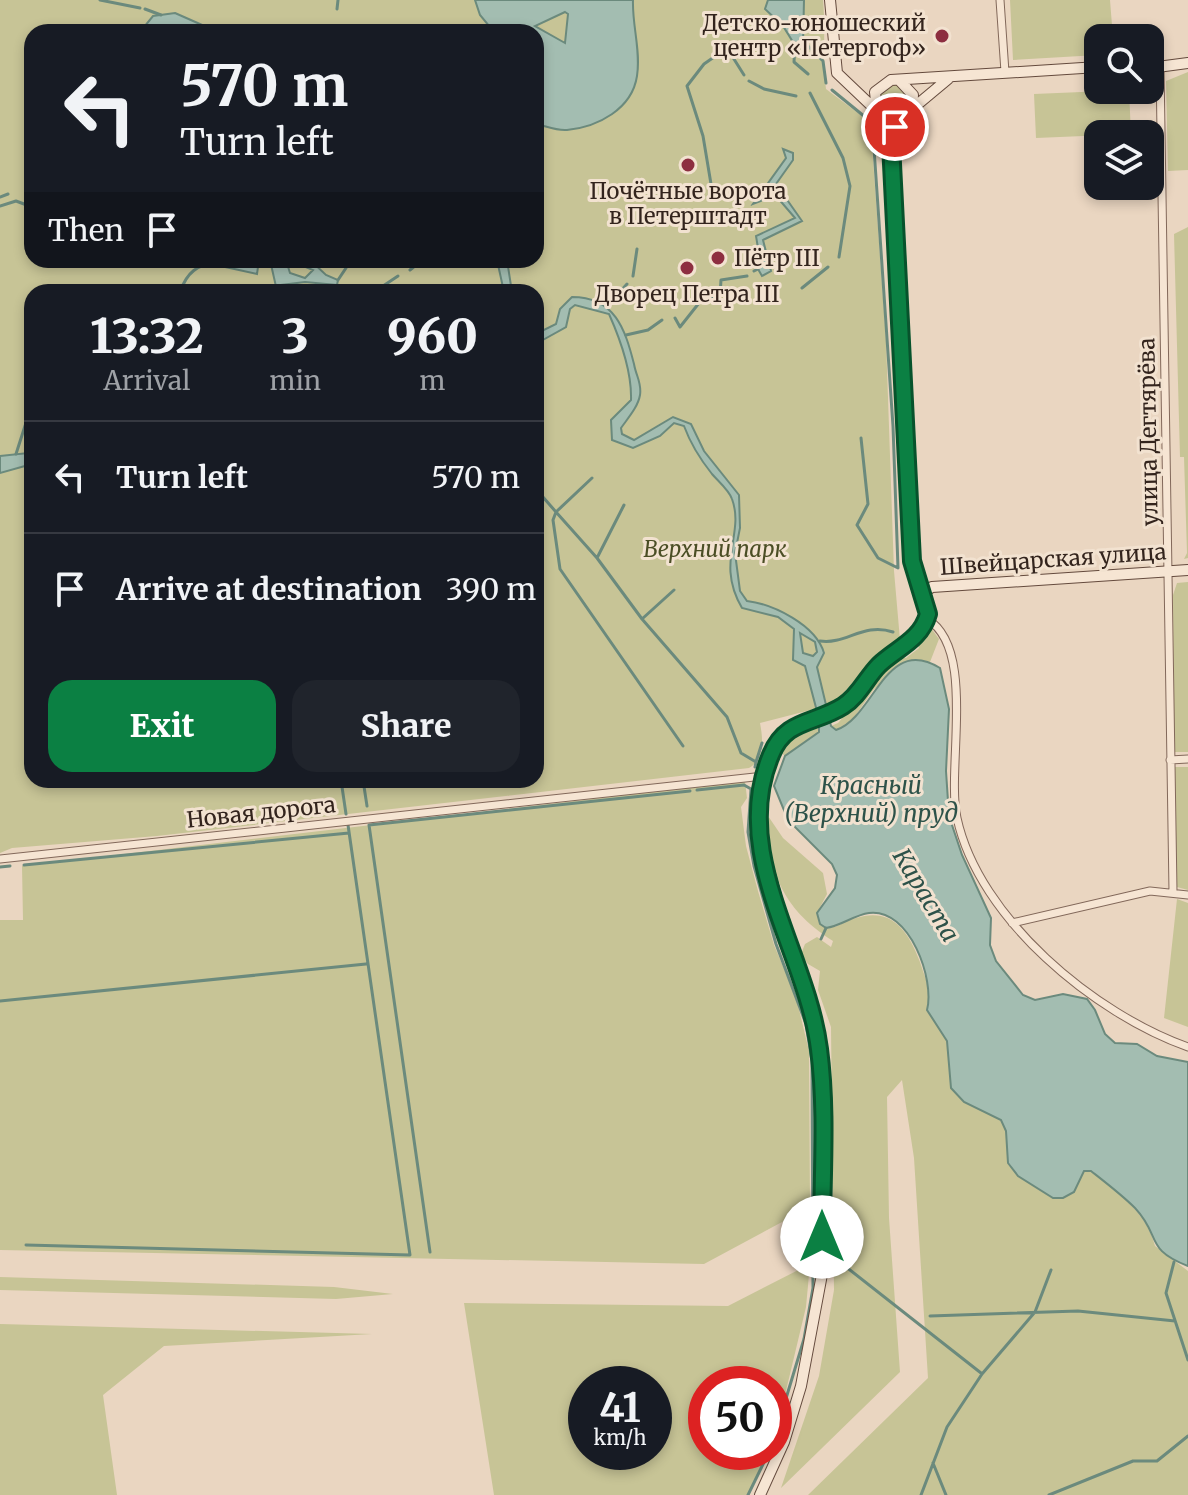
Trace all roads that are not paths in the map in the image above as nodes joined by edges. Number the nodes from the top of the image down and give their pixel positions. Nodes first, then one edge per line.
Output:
1 (830, 0) edge
2 (1000, 0) edge
3 (1188, 63) edge
4 (1164, 67) edge
5 (1084, 68) edge
6 (1005, 72) junction
7 (958, 76) junction
8 (894, 80) junction
9 (1156, 104) edge
10 (911, 110) junction
11 (878, 112) junction
12 (891, 144) junction
13 (1188, 570) edge
14 (1168, 571) junction
15 (922, 593) junction
16 (927, 619) junction
17 (1188, 759) edge
18 (1170, 760) junction
19 (764, 776) junction
20 (0, 859) edge
21 (1173, 891) junction
22 (1188, 895) edge
23 (1012, 923) junction
24 (1188, 1047) edge
25 (760, 1495) edge

1 - 11 main road
2 - 6 street
3 - 4 main road
5 - 6 main road
6 - 7 main road
7 - 8 main road
7 - 10 main road
8 - 10 main road
8 - 11 main road
9 - 14 street, улица Дегтярёва
10 - 11 main road
10 - 12 main road
11 - 12 main road
12 - 15 main road
13 - 14 main road, Швейцарская улица
14 - 15 main road, Швейцарская улица
14 - 18 street, улица Дегтярёва
15 - 16 main road
16 - 19 main road
16 - 23 street
17 - 18 street
18 - 21 street, улица Дегтярёва
19 - 20 street, Новая дорога
19 - 25 main road
21 - 22 street
21 - 23 street
23 - 24 street

